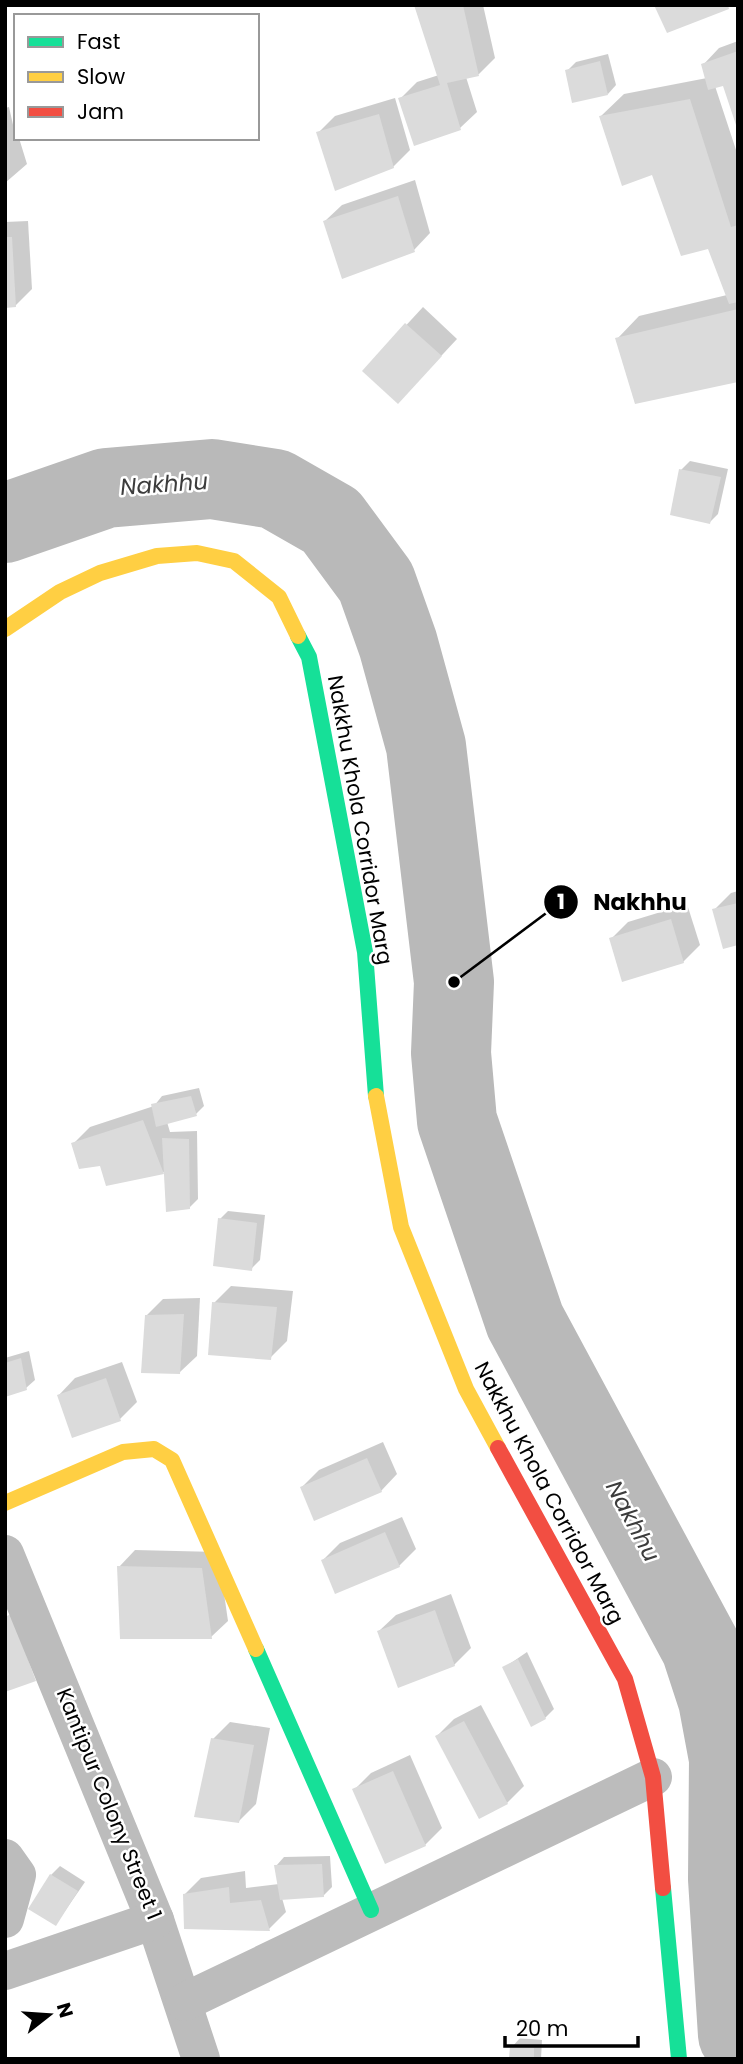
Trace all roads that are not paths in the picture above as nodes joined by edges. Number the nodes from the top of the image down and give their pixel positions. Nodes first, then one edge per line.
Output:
1 (5, 629) edge
2 (5, 1503) edge
3 (5, 1554) edge
4 (653, 1777) junction
5 (5, 1858) edge
6 (371, 1910) junction
7 (5, 1919) edge
8 (155, 1920) junction
9 (5, 1971) edge
10 (184, 2002) junction
11 (201, 2059) edge
12 (680, 2059) edge

1 - 4 street, Nakkhu Khola Corridor Marg
2 - 6 street
3 - 8 street, Kantipur Colony Street 1
4 - 6 street
4 - 12 street, Nakkhu Khola Corridor Marg
5 - 7 street
6 - 10 street
8 - 9 street
8 - 10 street, Kantipur Colony Street 1
10 - 11 street, Kantipur Colony Street 1

